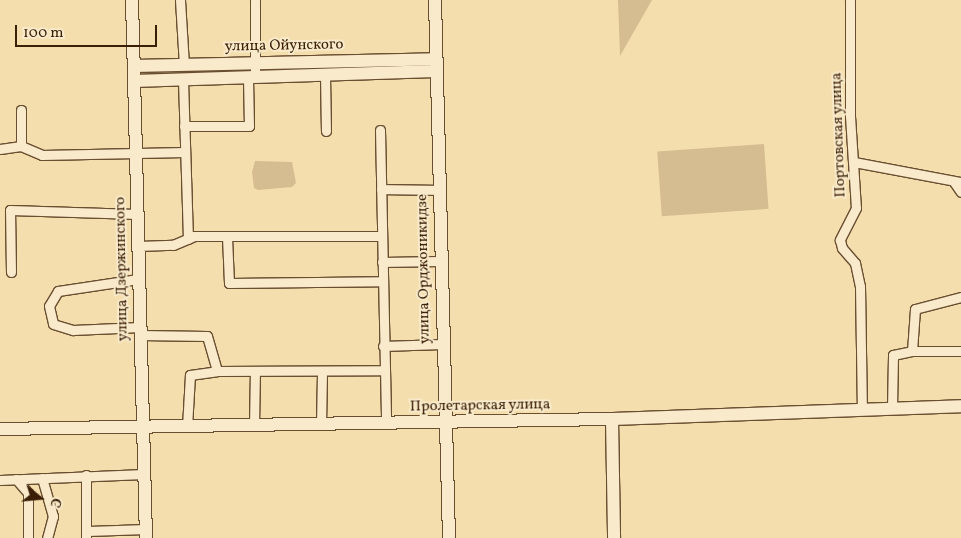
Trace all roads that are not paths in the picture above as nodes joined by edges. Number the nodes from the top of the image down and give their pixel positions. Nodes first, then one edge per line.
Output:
1 (132, 0) edge
2 (180, 0) edge
3 (255, 0) edge
4 (435, 0) edge
5 (850, 0) edge
6 (255, 63) junction
7 (184, 65) junction
8 (436, 65) junction
9 (134, 66) junction
10 (325, 75) junction
11 (252, 77) junction
12 (183, 80) junction
13 (134, 81) junction
14 (21, 110) dead end
15 (184, 126) junction
16 (326, 130) dead end
17 (380, 130) dead end
18 (21, 146) junction
19 (0, 149) edge
20 (185, 152) junction
21 (136, 154) junction
22 (854, 162) junction
23 (958, 182) edge
24 (381, 190) junction
25 (439, 190) junction
26 (961, 192) edge
27 (137, 214) junction
28 (382, 236) junction
29 (226, 237) junction
30 (188, 239) junction
31 (138, 246) junction
32 (440, 261) junction
33 (382, 262) junction
34 (11, 272) dead end
35 (138, 279) junction
36 (382, 281) junction
37 (961, 297) edge
38 (140, 331) junction
39 (442, 344) junction
40 (383, 346) junction
41 (912, 351) junction
42 (961, 351) edge
43 (384, 370) junction
44 (218, 371) junction
45 (255, 371) junction
46 (322, 371) junction
47 (961, 406) edge
48 (862, 408) junction
49 (892, 408) junction
50 (612, 419) junction
51 (444, 423) junction
52 (386, 424) junction
53 (321, 425) junction
54 (254, 426) junction
55 (142, 427) junction
56 (187, 427) junction
57 (0, 429) edge
58 (144, 474) junction
59 (86, 475) junction
60 (42, 478) junction
61 (16, 479) junction
62 (0, 480) edge
63 (87, 534) edge
64 (146, 534) edge
65 (28, 538) edge
66 (47, 538) edge
67 (450, 538) edge
68 (614, 538) edge

1 - 9 street, улица Дзержинского
2 - 7 street
3 - 6 street
4 - 8 street, улица Орджоникидзе
5 - 22 street, Портовская улица
6 - 7 street, улица Ойунского
6 - 8 street, улица Ойунского
6 - 11 street
7 - 9 street, улица Ойунского
8 - 10 street, улица Ойунского
8 - 25 street, улица Орджоникидзе
9 - 13 street, улица Дзержинского
10 - 11 street, улица Ойунского
10 - 16 street
11 - 12 street, улица Ойунского
11 - 15 street
12 - 13 street, улица Ойунского
12 - 15 street
13 - 21 street, улица Дзержинского
14 - 18 street
15 - 20 street
17 - 24 street
18 - 19 street
18 - 21 street
20 - 21 street
20 - 30 street
21 - 27 street, улица Дзержинского
22 - 23 street
22 - 48 street, Портовская улица
23 - 26 street
24 - 25 street
24 - 28 street
25 - 32 street, улица Орджоникидзе
27 - 31 street, улица Дзержинского
27 - 34 street
28 - 29 street
28 - 33 street
29 - 30 street
29 - 36 street
30 - 31 street
31 - 35 street, улица Дзержинского
32 - 33 street
32 - 39 street, улица Орджоникидзе
33 - 36 street
35 - 38 street, улица Дзержинского
35 - 38 street
36 - 40 street
37 - 41 street
38 - 44 street
38 - 55 street, улица Дзержинского
39 - 40 street
39 - 51 street, улица Орджоникидзе
40 - 43 street
41 - 42 street
41 - 49 street
43 - 46 street
43 - 52 street
44 - 45 street
44 - 56 street
45 - 46 street
45 - 54 street
46 - 53 street
47 - 49 street, Пролетарская улица
48 - 49 street, Пролетарская улица
48 - 50 street, Пролетарская улица
50 - 51 street, Пролетарская улица
50 - 68 street
51 - 52 street, Пролетарская улица
51 - 67 street, улица Орджоникидзе
52 - 53 street, Пролетарская улица
53 - 54 street, Пролетарская улица
54 - 56 street, Пролетарская улица
55 - 56 street, Пролетарская улица
55 - 57 street, Пролетарская улица
55 - 58 street, улица Дзержинского
58 - 59 street
58 - 64 street, улица Дзержинского
59 - 60 street
59 - 63 street
60 - 61 street
60 - 66 street
61 - 62 street
61 - 65 street
63 - 64 street

